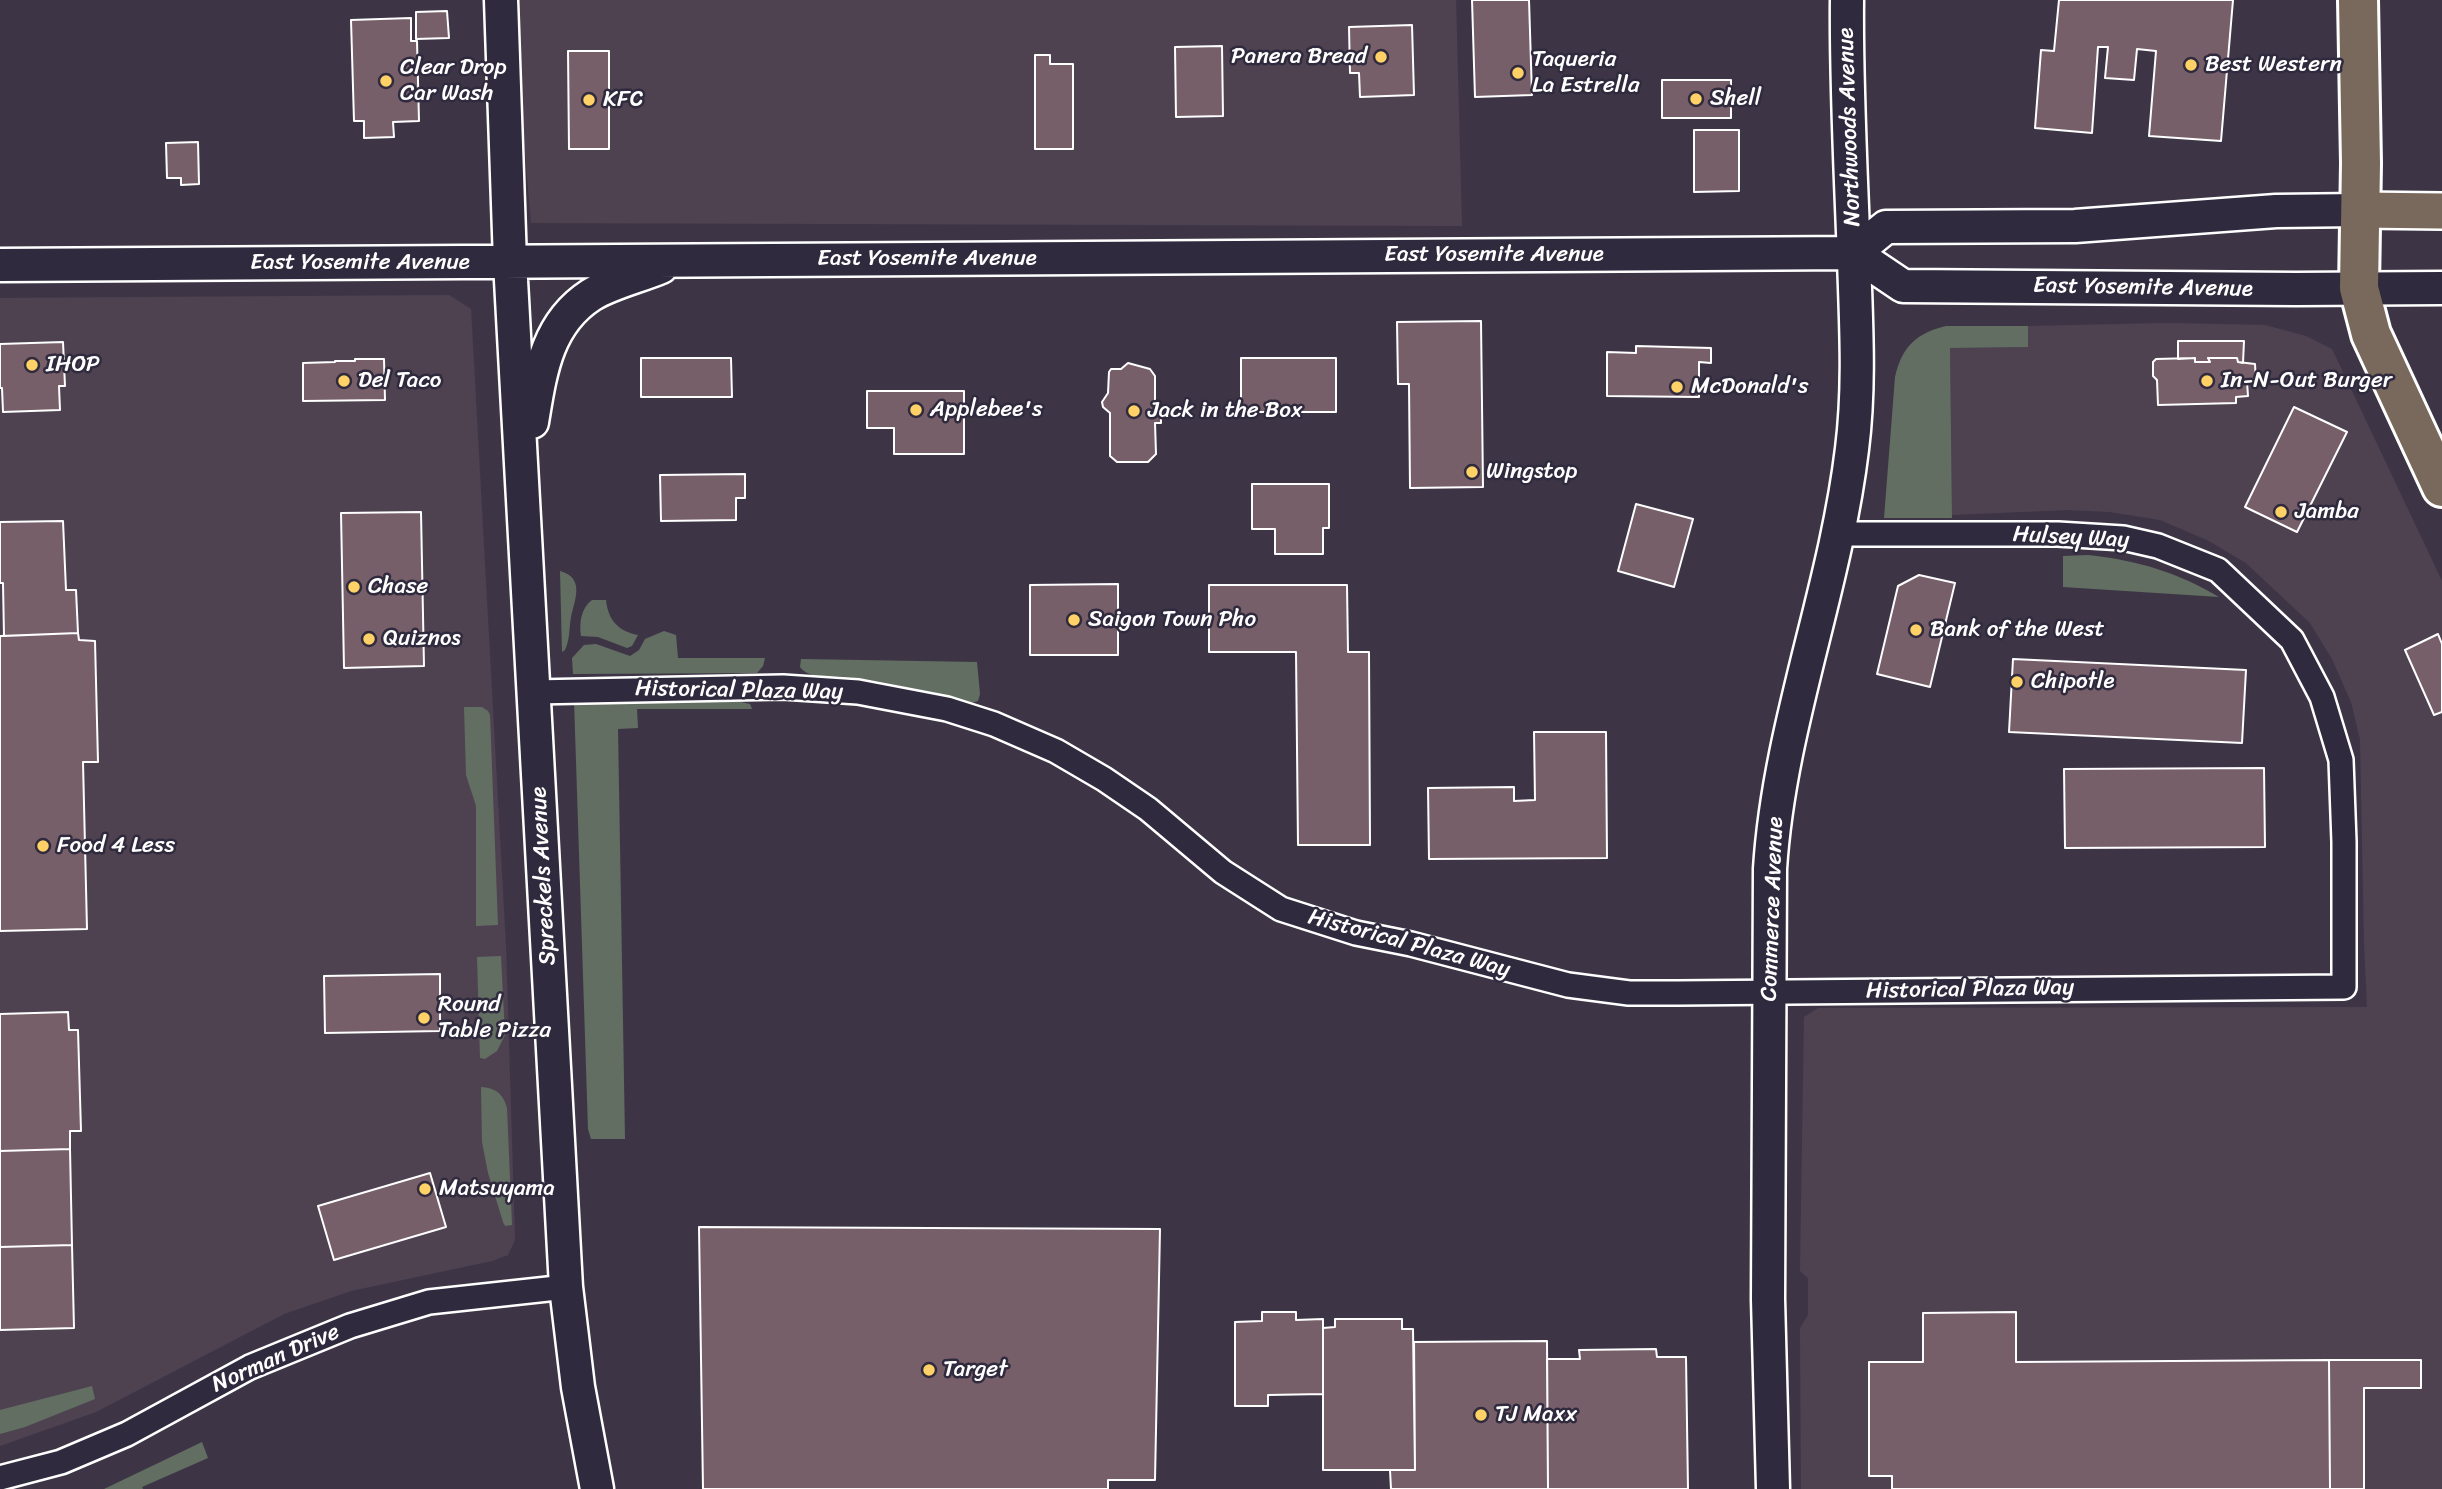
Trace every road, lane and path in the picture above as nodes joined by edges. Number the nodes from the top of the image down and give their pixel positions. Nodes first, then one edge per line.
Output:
1 (501, 0) edge
2 (1847, 0) edge
3 (2358, 0) edge
4 (2360, 210) junction
5 (2442, 211) edge
6 (1854, 253) junction
7 (677, 260) junction
8 (510, 262) junction
9 (0, 265) edge
10 (2359, 288) junction
11 (2442, 288) edge
12 (523, 483) junction
13 (2442, 487) edge
14 (1838, 534) junction
15 (534, 692) junction
16 (2344, 987) joint
17 (1769, 992) junction
18 (566, 1287) junction
19 (0, 1478) edge
20 (597, 1489) edge
21 (1773, 1489) edge

1 - 8 main road, Spreckels Avenue
2 - 6 main road, Northwoods Avenue
3 - 4 highway
4 - 5 main road
4 - 6 main road
4 - 10 highway
6 - 7 main road, East Yosemite Avenue
6 - 10 main road, East Yosemite Avenue
6 - 14 main road, Commerce Avenue
7 - 8 main road, East Yosemite Avenue
7 - 12 main road
8 - 9 main road, East Yosemite Avenue
8 - 12 main road, Spreckels Avenue
10 - 11 main road, East Yosemite Avenue
10 - 13 highway
12 - 15 main road, Spreckels Avenue
14 - 16 street, Hulsey Way
14 - 17 main road, Commerce Avenue
15 - 17 street, Historical Plaza Way
15 - 18 main road, Spreckels Avenue
16 - 17 street, Historical Plaza Way
17 - 21 main road, Commerce Avenue
18 - 19 street, Norman Drive
18 - 20 main road, Spreckels Avenue

